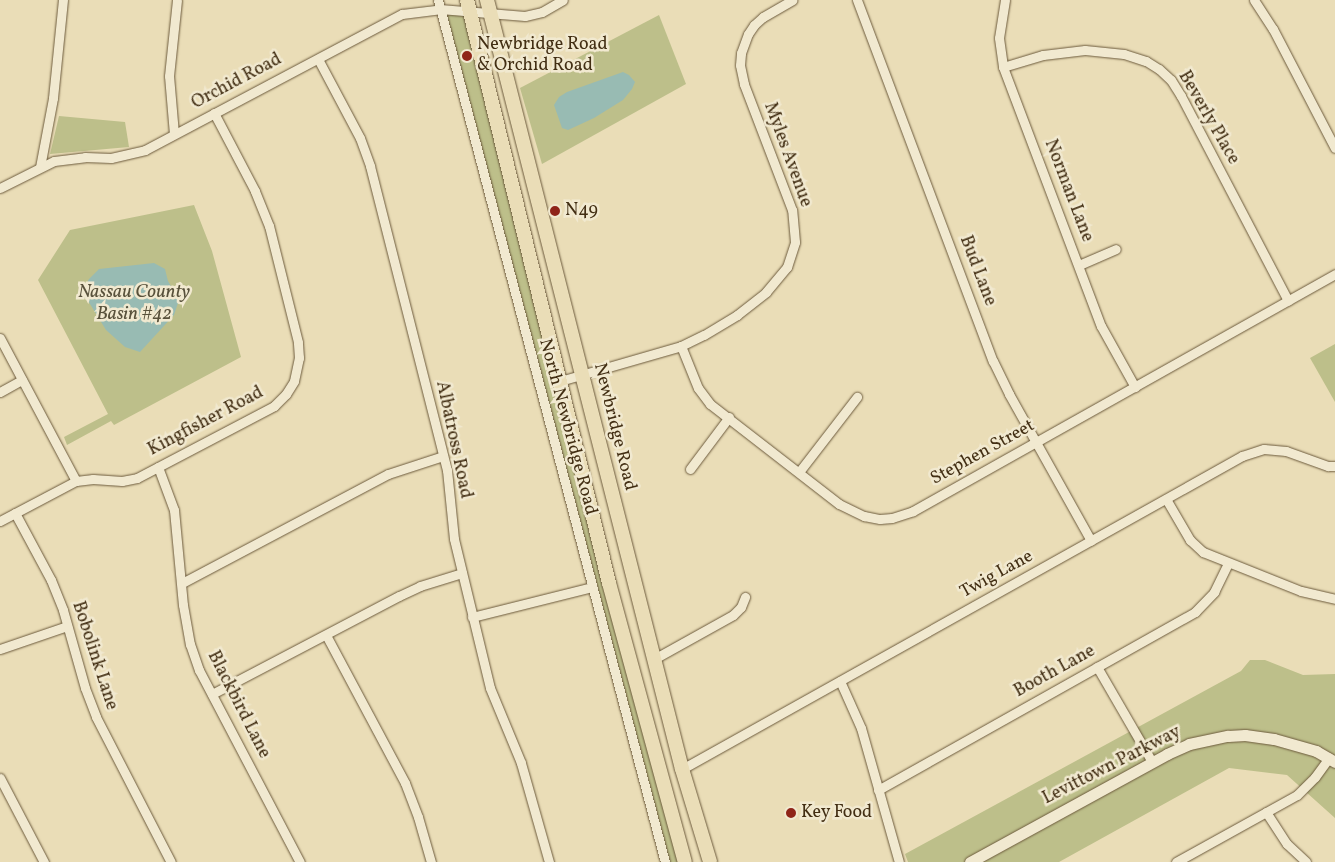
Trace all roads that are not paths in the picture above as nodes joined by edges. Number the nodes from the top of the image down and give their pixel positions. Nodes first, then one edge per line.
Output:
1 (63, 0) edge
2 (177, 0) edge
3 (563, 0) edge
4 (793, 0) edge
5 (857, 0) edge
6 (1005, 0) edge
7 (1254, 0) edge
8 (439, 4) edge
9 (469, 6) edge
10 (488, 7) edge
11 (318, 59) junction
12 (1003, 67) junction
13 (214, 113) junction
14 (174, 134) junction
15 (1335, 148) edge
16 (40, 167) junction
17 (0, 188) edge
18 (1116, 249) dead end
19 (1079, 265) junction
20 (1335, 274) edge
21 (1288, 301) junction
22 (0, 338) edge
23 (681, 346) junction
24 (582, 375) junction
25 (22, 380) junction
26 (560, 380) junction
27 (1135, 387) junction
28 (0, 392) edge
29 (857, 397) dead end
30 (728, 417) junction
31 (1036, 442) junction
32 (443, 456) junction
33 (1335, 466) edge
34 (158, 467) junction
35 (690, 469) dead end
36 (799, 472) junction
37 (76, 481) junction
38 (1166, 500) junction
39 (15, 513) junction
40 (0, 521) edge
41 (1091, 541) junction
42 (1228, 563) junction
43 (462, 573) junction
44 (182, 583) junction
45 (592, 587) junction
46 (745, 597) dead end
47 (1335, 599) edge
48 (472, 617) junction
49 (67, 626) junction
50 (326, 635) junction
51 (0, 649) edge
52 (654, 659) junction
53 (1097, 667) junction
54 (840, 681) junction
55 (212, 694) junction
56 (1332, 760) edge
57 (1152, 762) junction
58 (682, 770) junction
59 (0, 778) edge
60 (878, 790) junction
61 (1266, 812) junction
62 (44, 862) edge
63 (172, 862) edge
64 (300, 862) edge
65 (431, 862) edge
66 (549, 862) edge
67 (665, 862) edge
68 (685, 862) edge
69 (710, 862) edge
70 (899, 862) edge
71 (970, 862) edge
72 (1176, 862) edge
73 (1306, 862) edge

1 - 16 street
2 - 14 street
3 - 10 street, Orchid Road
4 - 23 street, Myles Avenue
5 - 31 street, Bud Lane
6 - 12 street, Norman Lane
7 - 15 street
8 - 9 street, Orchid Road
8 - 11 street, Orchid Road
8 - 45 street, North Newbridge Road
9 - 10 street, Orchid Road
9 - 26 main road
10 - 24 main road, Newbridge Road
11 - 13 street, Orchid Road
11 - 32 street, Albatross Road
12 - 19 street, Norman Lane
12 - 21 street, Beverly Place
13 - 14 street, Orchid Road
13 - 34 street, Kingfisher Road
14 - 16 street, Orchid Road
16 - 17 street, Orchid Road
18 - 19 street
19 - 27 street, Norman Lane
20 - 21 street, Stephen Street
21 - 27 street, Stephen Street
22 - 25 street
23 - 24 street, Myles Avenue
23 - 30 street, Stephen Street
24 - 26 street, Myles Avenue
24 - 52 main road, Newbridge Road
25 - 28 street
25 - 37 street
26 - 68 main road
27 - 31 street, Stephen Street
29 - 36 street
30 - 35 street
30 - 36 street, Stephen Street
31 - 36 street, Stephen Street
31 - 41 street, Bud Lane
32 - 43 street, Albatross Road
32 - 44 street
33 - 38 street, Twig Lane
34 - 37 street, Kingfisher Road
34 - 44 street, Blackbird Lane
37 - 39 street, Kingfisher Road
38 - 41 street, Twig Lane
38 - 42 street
39 - 40 street, Kingfisher Road
39 - 49 street, Bobolink Lane
41 - 54 street, Twig Lane
42 - 47 street
42 - 53 street, Booth Lane
43 - 48 street, Albatross Road
43 - 50 street
44 - 55 street, Blackbird Lane
45 - 48 street
45 - 67 street, North Newbridge Road
46 - 52 street
48 - 66 street, Albatross Road
49 - 51 street
49 - 63 street, Bobolink Lane
50 - 55 street
50 - 65 street
52 - 58 main road, Newbridge Road
53 - 57 street
53 - 60 street, Booth Lane
54 - 58 street, Twig Lane
54 - 60 street
55 - 64 street, Blackbird Lane
56 - 57 street, Levittown Parkway
56 - 61 street
57 - 71 street, Levittown Parkway
58 - 69 main road, Newbridge Road
59 - 62 street
60 - 70 street
61 - 72 street
61 - 73 street

